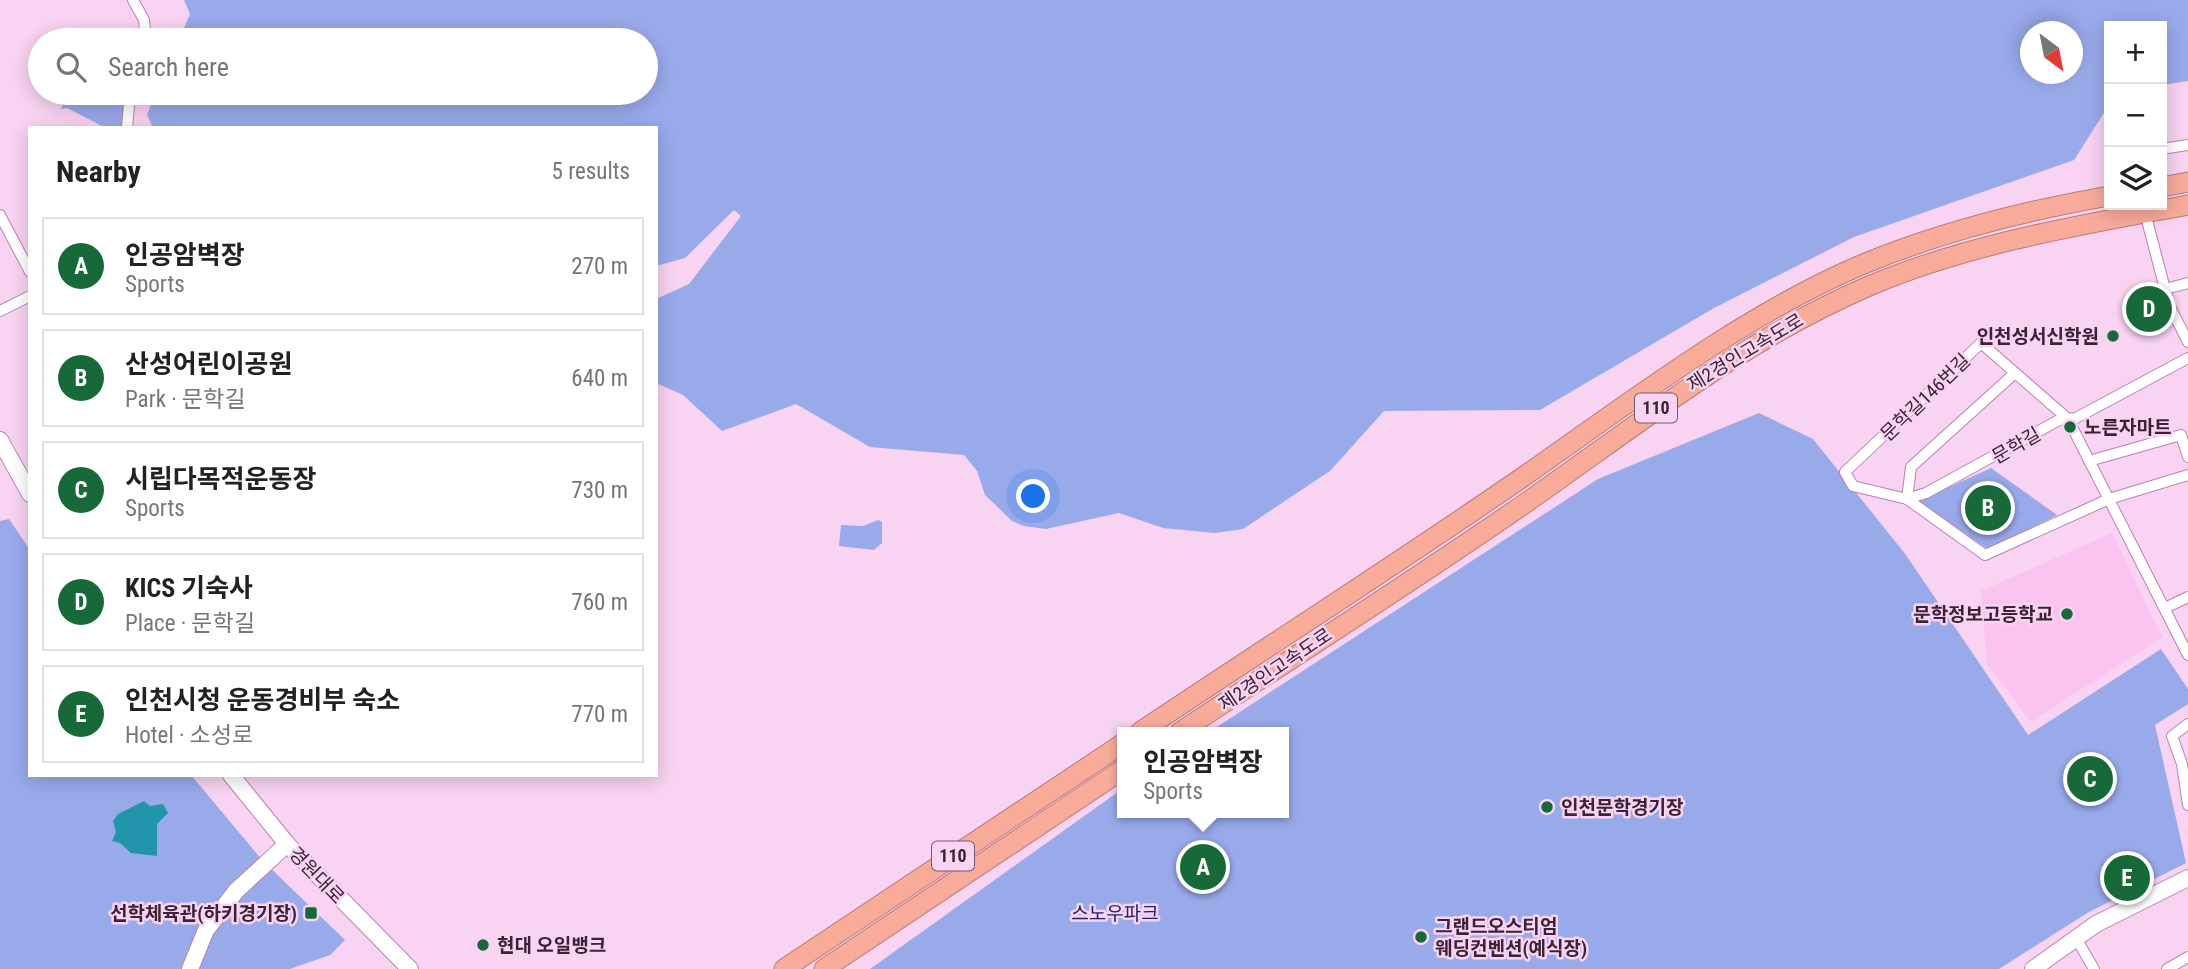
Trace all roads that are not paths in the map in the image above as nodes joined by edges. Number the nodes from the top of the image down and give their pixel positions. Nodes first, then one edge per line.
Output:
1 (133, 0) edge
2 (145, 28) edge
3 (129, 105) edge
4 (127, 126) edge
5 (2188, 145) edge
6 (2167, 148) edge
7 (2188, 182) edge
8 (2167, 186) edge
9 (2104, 197) edge
10 (2188, 205) edge
11 (0, 215) edge
12 (2148, 224) dead end
13 (28, 268) edge
14 (2188, 283) edge
15 (2165, 289) junction
16 (28, 297) edge
17 (0, 311) edge
18 (2188, 342) edge
19 (2188, 358) edge
20 (2015, 373) junction
21 (2068, 419) junction
22 (0, 440) edge
23 (2188, 457) edge
24 (2090, 461) junction
25 (2188, 475) edge
26 (28, 490) edge
27 (1907, 499) junction
28 (2109, 499) junction
29 (2188, 597) edge
30 (2165, 608) junction
31 (2184, 635) edge
32 (2188, 655) edge
33 (2188, 724) edge
34 (1148, 727) edge
35 (1188, 727) edge
36 (1117, 747) edge
37 (1117, 774) edge
38 (233, 777) edge
39 (2188, 805) edge
40 (287, 844) junction
41 (2188, 878) edge
42 (2076, 938) junction
43 (2188, 957) edge
44 (190, 969) edge
45 (410, 969) edge
46 (784, 969) edge
47 (824, 969) edge
48 (2032, 969) edge
49 (2094, 969) edge
50 (2167, 969) edge

1 - 2 street
3 - 4 street
5 - 6 street
7 - 8 highway
9 - 34 highway, 제2경인고속도로 / 110
10 - 35 highway, 제2경인고속도로 / 110
11 - 13 street
12 - 15 street
14 - 15 street
15 - 18 street
16 - 17 street
19 - 21 street, 문학길
20 - 21 street, 문학길146번길
20 - 27 street
20 - 27 street, 문학길146번길
21 - 24 street
21 - 27 street, 문학길
22 - 26 street
23 - 24 street
24 - 28 street
25 - 28 street
27 - 28 street
28 - 30 street
29 - 30 street
30 - 31 street
31 - 32 street
33 - 39 street
36 - 46 highway, 110
37 - 47 highway, 110
38 - 40 street, 경원대로
40 - 44 street
40 - 45 street, 경원대로
41 - 42 street
42 - 48 street
42 - 49 street
43 - 50 street

